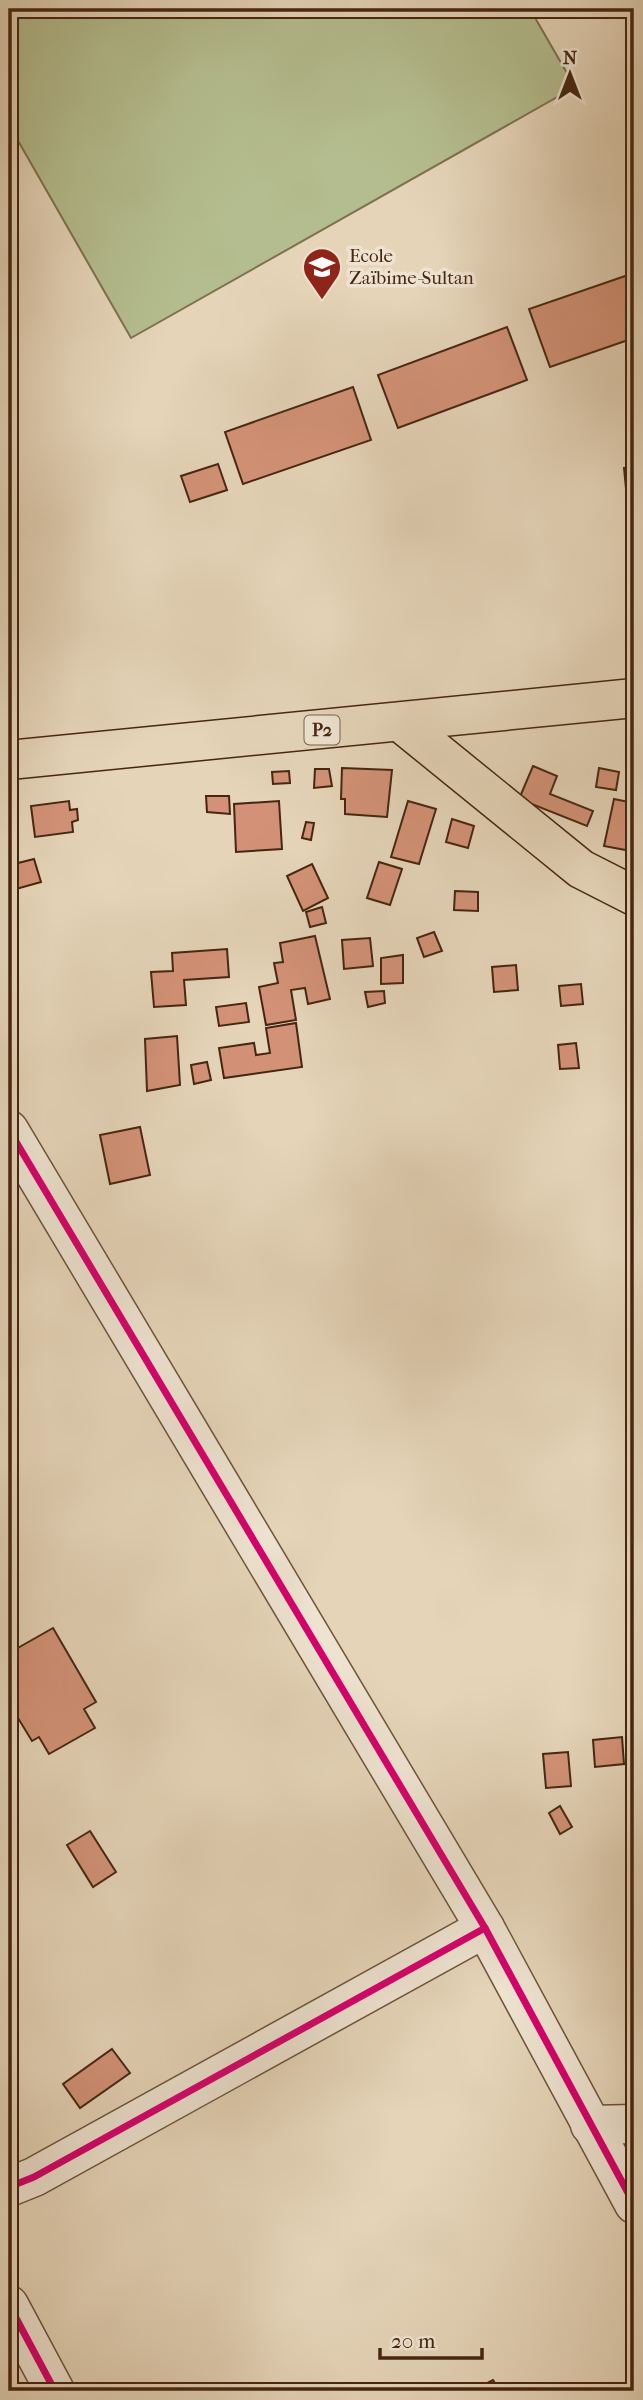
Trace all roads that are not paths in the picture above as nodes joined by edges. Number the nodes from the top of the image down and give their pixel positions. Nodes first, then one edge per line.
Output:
1 (634, 698) edge
2 (400, 722) junction
3 (9, 760) edge
4 (634, 896) edge
5 (9, 1130) edge
6 (485, 1928) junction
7 (634, 2124) edge
8 (590, 2125) junction
9 (9, 2187) edge
10 (634, 2204) edge
11 (9, 2305) edge
12 (55, 2391) edge

1 - 2 main road, P2
2 - 3 main road, P2
2 - 4 main road
5 - 6 street
6 - 8 street
6 - 9 street
7 - 8 street
8 - 10 street
11 - 12 street

